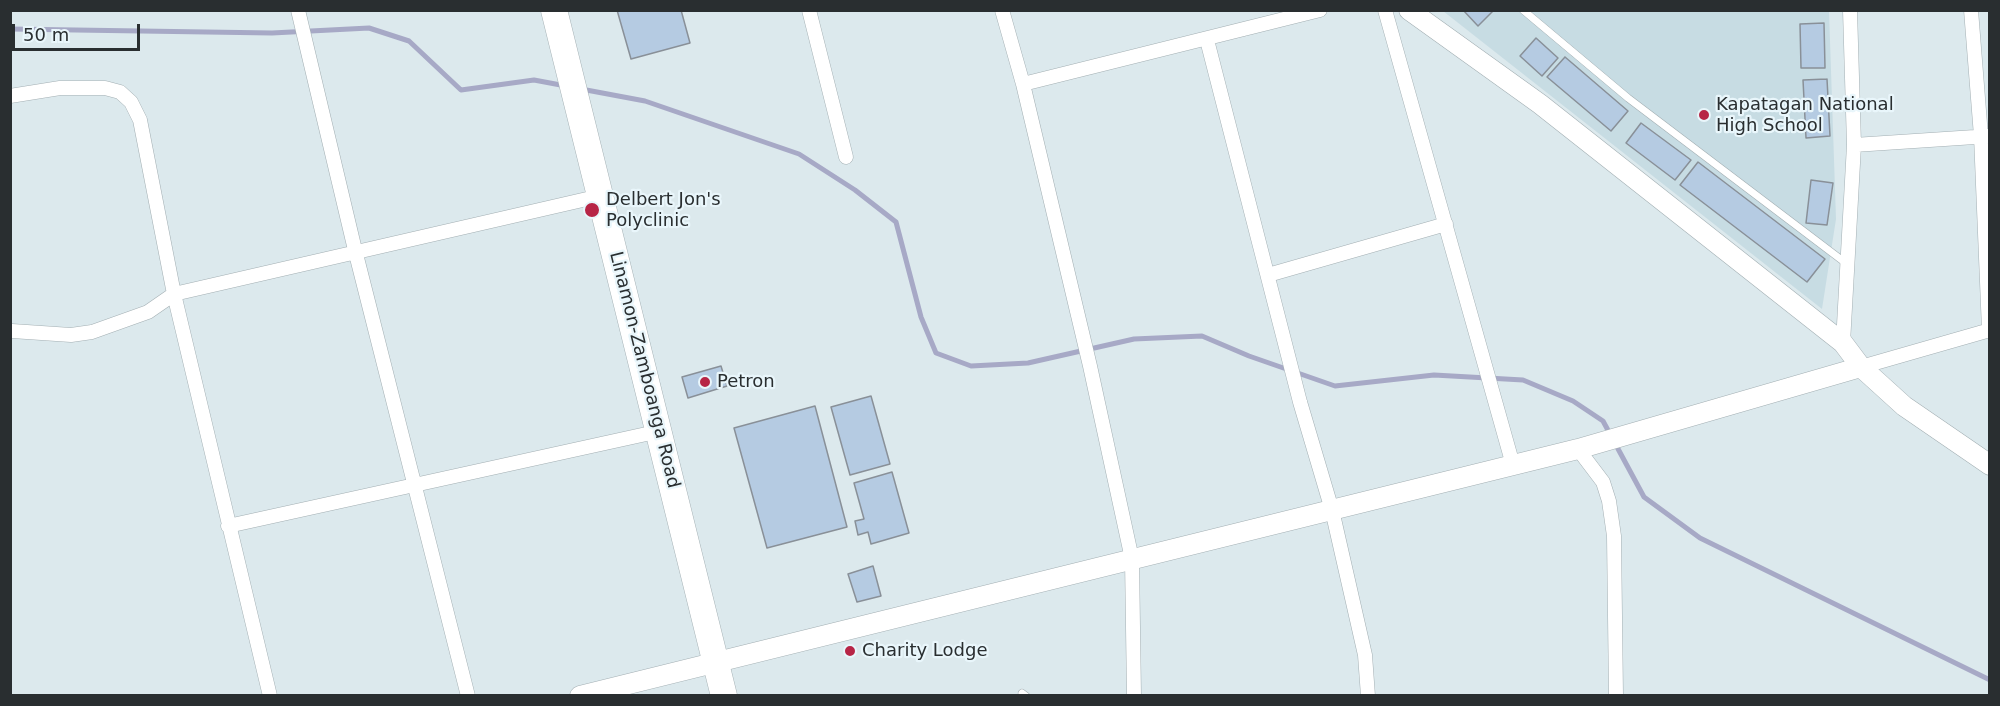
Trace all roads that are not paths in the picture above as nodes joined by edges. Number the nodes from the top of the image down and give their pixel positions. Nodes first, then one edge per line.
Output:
1 (554, 10) edge
2 (809, 10) edge
3 (1002, 10) edge
4 (1320, 10) edge
5 (1385, 10) edge
6 (1408, 10) edge
7 (1522, 10) edge
8 (1850, 10) edge
9 (1971, 10) edge
10 (298, 11) edge
11 (1207, 40) junction
12 (1023, 84) junction
13 (10, 96) edge
14 (1985, 136) edge
15 (1854, 145) junction
16 (846, 157) dead end
17 (600, 196) junction
18 (1446, 224) junction
19 (355, 250) junction
20 (1848, 265) junction
21 (1268, 275) junction
22 (174, 294) junction
23 (1989, 330) edge
24 (12, 331) dead end
25 (1843, 343) junction
26 (1861, 367) junction
27 (660, 431) junction
28 (1586, 446) junction
29 (1513, 465) junction
30 (1989, 465) edge
31 (415, 485) junction
32 (1332, 510) junction
33 (228, 526) junction
34 (1132, 559) junction
35 (717, 662) junction
36 (270, 696) edge
37 (468, 696) edge
38 (580, 696) edge
39 (724, 696) edge
40 (1134, 696) edge
41 (1368, 696) edge
42 (1616, 696) edge

1 - 17 highway, Linamon-Zamboanga Road
2 - 16 street
3 - 12 street
4 - 11 street
5 - 18 street
6 - 25 street
7 - 20 lane
8 - 15 street
9 - 14 street
10 - 19 street
11 - 12 street
11 - 21 street
12 - 34 street
13 - 22 street
14 - 15 street
14 - 23 street
15 - 20 street
17 - 19 street
17 - 27 highway, Linamon-Zamboanga Road
18 - 21 street
18 - 29 street
19 - 22 street
19 - 31 street
20 - 25 street
21 - 32 street
22 - 24 street
22 - 33 street
23 - 26 street
25 - 26 street
26 - 28 street
26 - 30 street
27 - 31 street
27 - 35 highway, Linamon-Zamboanga Road
28 - 29 street
28 - 42 street
29 - 32 street
31 - 33 street
31 - 37 street
32 - 34 street
32 - 41 street
33 - 36 street
34 - 35 street
34 - 40 street
35 - 38 street
35 - 39 highway, Linamon-Zamboanga Road

